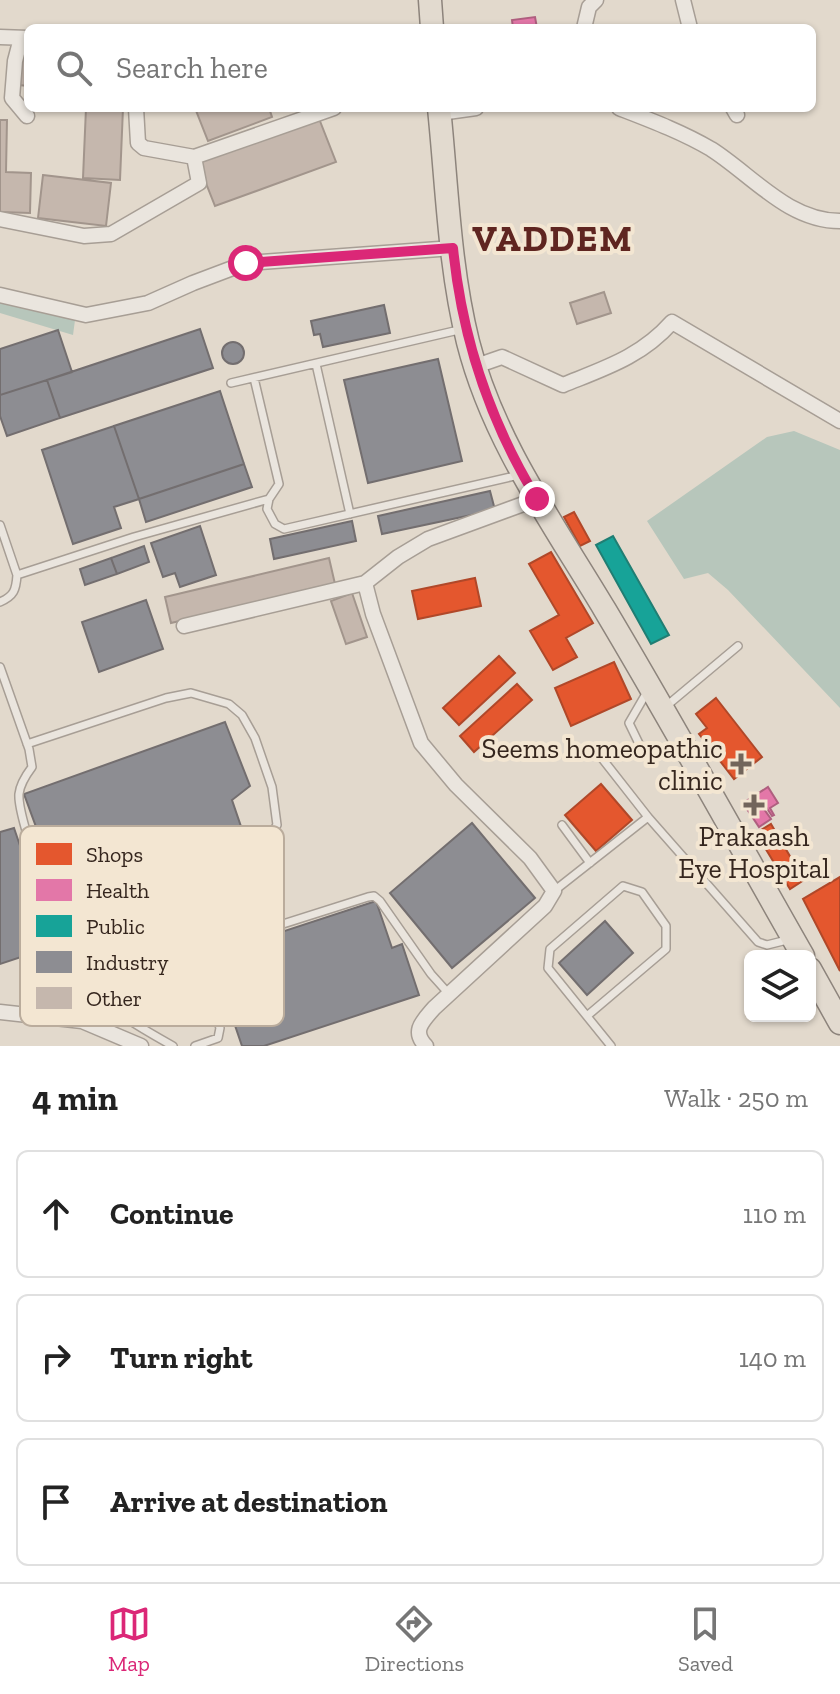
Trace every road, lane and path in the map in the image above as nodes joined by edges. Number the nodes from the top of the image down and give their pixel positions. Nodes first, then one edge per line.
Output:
1 (430, 0) edge
2 (596, 0) edge
3 (683, 0) edge
4 (432, 24) edge
5 (585, 24) edge
6 (689, 24) edge
7 (0, 37) edge
8 (24, 38) edge
9 (24, 40) edge
10 (136, 112) edge
11 (323, 112) edge
12 (439, 112) edge
13 (629, 112) edge
14 (27, 116) dead end
15 (194, 157) junction
16 (0, 219) edge
17 (840, 221) edge
18 (453, 248) junction
19 (0, 295) edge
20 (466, 328) junction
21 (316, 364) junction
22 (476, 366) junction
23 (254, 378) junction
24 (231, 383) dead end
25 (840, 421) edge
26 (522, 474) junction
27 (269, 499) junction
28 (537, 499) junction
29 (350, 514) junction
30 (0, 525) edge
31 (17, 575) junction
32 (365, 583) junction
33 (0, 602) edge
34 (184, 626) dead end
35 (738, 646) dead end
36 (0, 667) edge
37 (650, 687) junction
38 (663, 709) junction
39 (27, 744) junction
40 (597, 752) dead end
41 (687, 752) junction
42 (648, 817) junction
43 (562, 825) dead end
44 (25, 826) edge
45 (276, 826) edge
46 (590, 863) junction
47 (554, 891) junction
48 (284, 924) edge
49 (798, 947) edge
50 (816, 976) edge
51 (449, 994) junction
52 (833, 995) edge
53 (0, 1012) edge
54 (20, 1014) edge
55 (587, 1016) junction
56 (840, 1023) edge
57 (94, 1026) edge
58 (141, 1026) edge
59 (219, 1026) edge
60 (141, 1046) edge
61 (173, 1046) edge
62 (195, 1046) edge
63 (426, 1046) edge
64 (611, 1046) edge

1 - 4 main road
2 - 5 street
3 - 6 street
7 - 8 street
9 - 14 street
10 - 15 street
11 - 15 street
12 - 18 main road
13 - 17 street
15 - 16 street
18 - 19 street
18 - 20 main road
20 - 21 lane
20 - 22 main road
21 - 23 lane
21 - 29 lane
22 - 25 street
22 - 26 main road
23 - 24 lane
23 - 27 lane
26 - 28 main road
26 - 29 lane
27 - 29 lane
27 - 31 lane
28 - 32 street
28 - 37 main road
30 - 31 lane
31 - 33 lane
32 - 34 street
32 - 47 street
35 - 38 lane
36 - 39 lane
37 - 38 main road
37 - 41 lane
38 - 41 main road
39 - 44 lane
39 - 45 lane
40 - 42 lane
41 - 49 main road
42 - 46 lane
42 - 49 lane
43 - 46 lane
46 - 47 lane
47 - 51 street
48 - 51 lane
50 - 52 main road
51 - 63 street
52 - 56 main road
53 - 54 street
55 - 55 lane
55 - 64 lane
57 - 60 street
58 - 61 lane
59 - 62 lane

